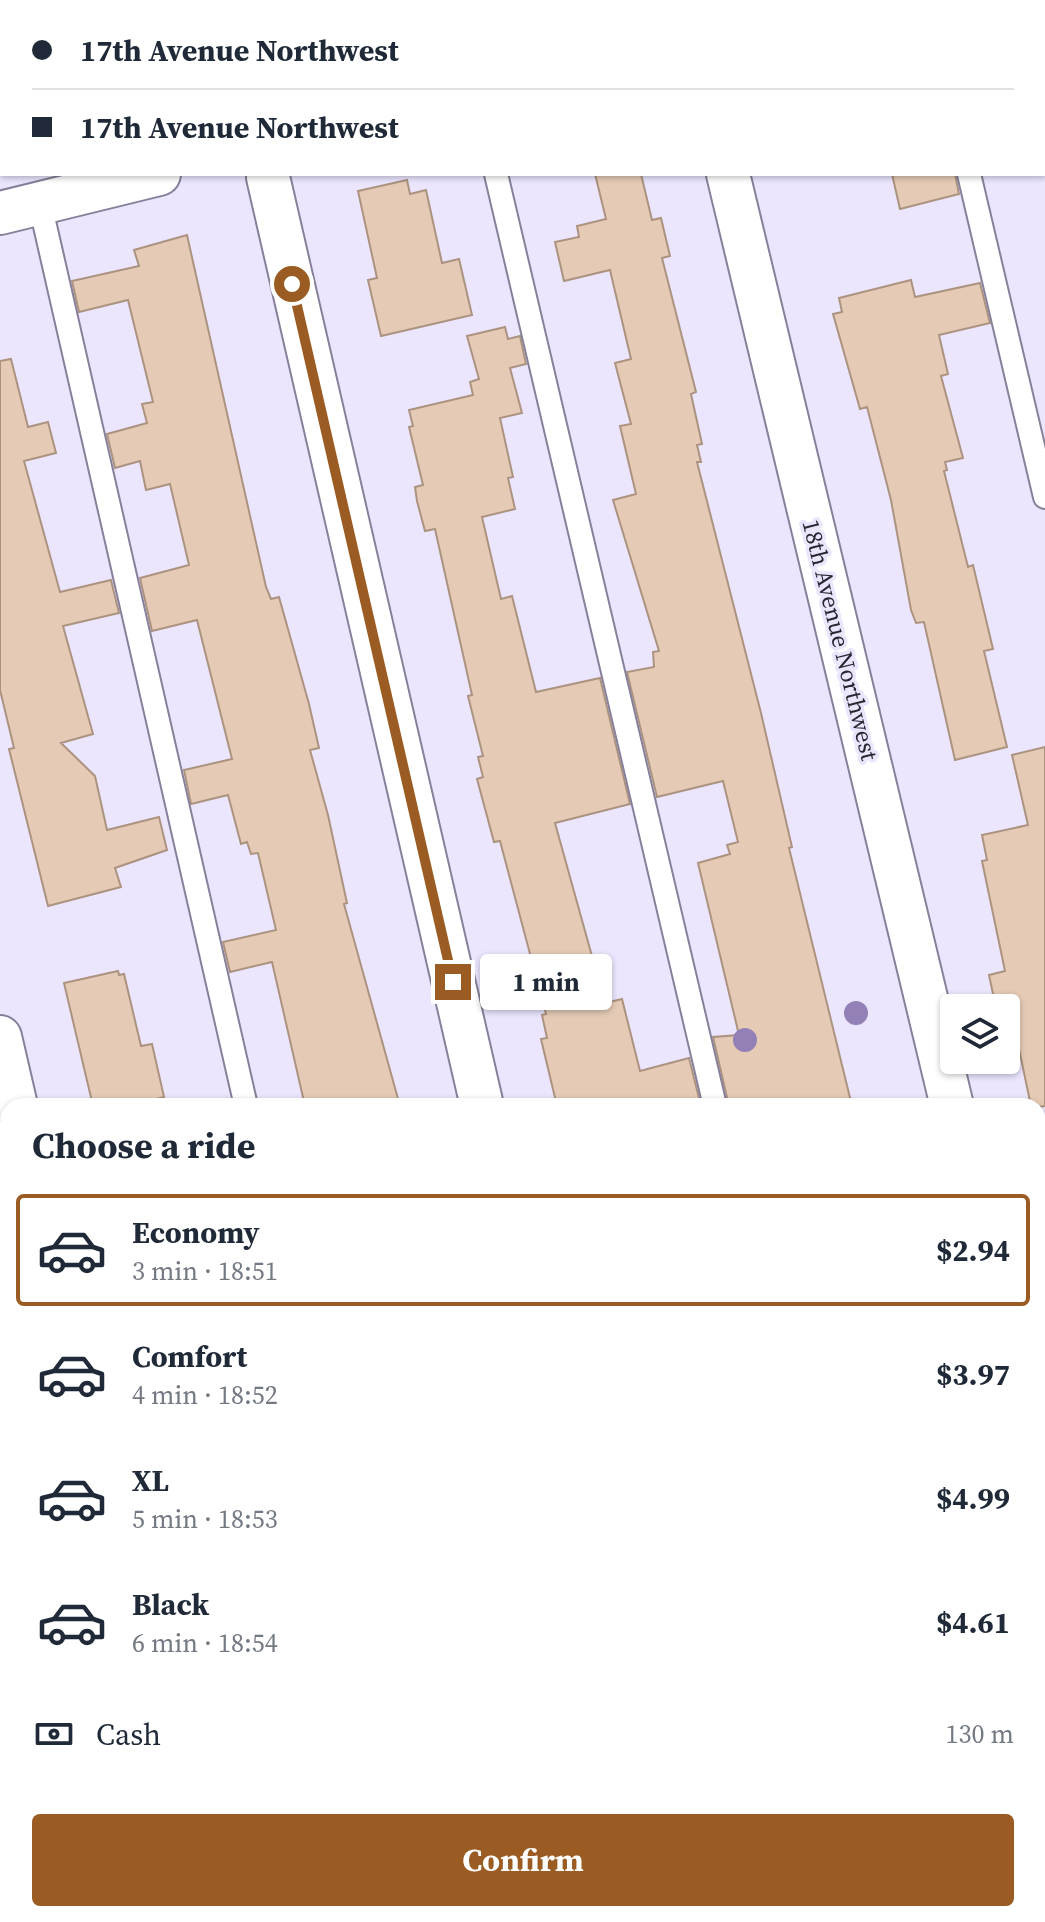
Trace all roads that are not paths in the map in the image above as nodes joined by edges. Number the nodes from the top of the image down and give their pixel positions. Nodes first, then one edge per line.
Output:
1 (151, 176) edge
2 (265, 176) edge
3 (496, 176) edge
4 (728, 176) edge
5 (969, 176) edge
6 (40, 204) junction
7 (0, 213) edge
8 (1045, 497) edge
9 (0, 1037) edge
10 (14, 1098) edge
11 (244, 1098) edge
12 (480, 1098) edge
13 (713, 1098) edge
14 (950, 1098) edge

1 - 6 street
2 - 12 street
3 - 13 lane
4 - 14 street, 18th Avenue Northwest
5 - 8 lane
6 - 7 street
6 - 11 lane
9 - 10 street

